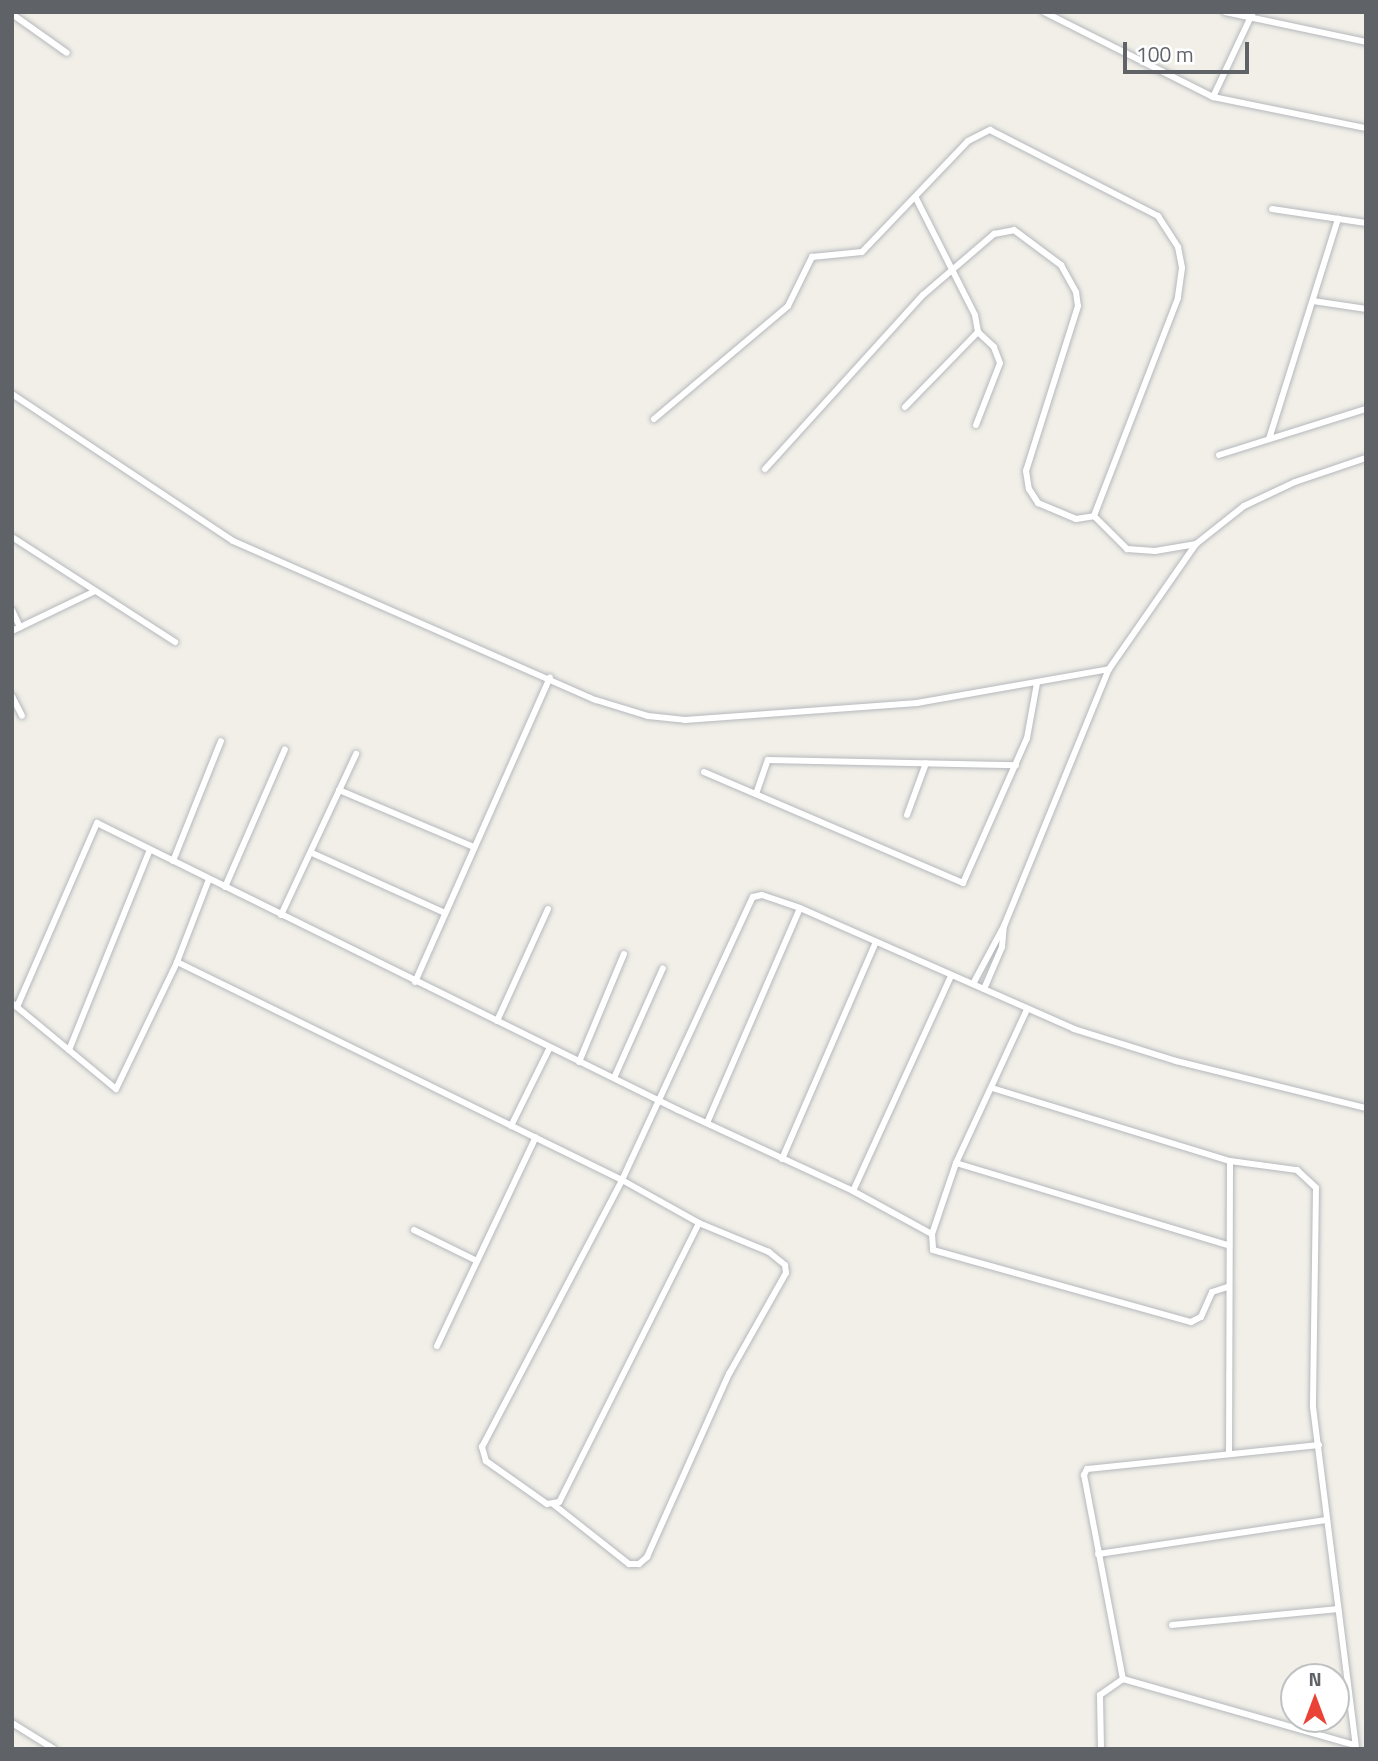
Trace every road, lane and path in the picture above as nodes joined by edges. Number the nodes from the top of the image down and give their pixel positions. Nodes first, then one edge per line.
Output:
1 (1044, 12) edge
2 (1225, 12) edge
3 (1252, 12) edge
4 (12, 14) edge
5 (1249, 20) junction
6 (1366, 43) edge
7 (67, 53) dead end
8 (1213, 97) junction
9 (1366, 128) edge
10 (916, 198) junction
11 (1272, 208) dead end
12 (1338, 219) junction
13 (1366, 223) edge
14 (950, 271) junction
15 (1313, 301) junction
16 (1366, 309) edge
17 (978, 331) junction
18 (12, 394) edge
19 (905, 407) dead end
20 (1366, 409) edge
21 (654, 419) dead end
22 (976, 425) dead end
23 (1269, 439) junction
24 (1219, 455) dead end
25 (1366, 458) edge
26 (765, 469) dead end
27 (1094, 516) junction
28 (12, 537) edge
29 (1196, 544) junction
30 (95, 591) junction
31 (12, 610) edge
32 (20, 627) junction
33 (12, 631) edge
34 (175, 642) dead end
35 (1109, 668) junction
36 (550, 678) junction
37 (1037, 683) junction
38 (12, 696) edge
39 (22, 716) dead end
40 (221, 741) dead end
41 (285, 749) dead end
42 (356, 754) dead end
43 (926, 763) junction
44 (1016, 765) junction
45 (704, 772) dead end
46 (339, 790) junction
47 (755, 794) junction
48 (907, 816) dead end
49 (474, 847) junction
50 (150, 850) junction
51 (312, 853) junction
52 (173, 861) junction
53 (209, 879) junction
54 (225, 887) junction
55 (800, 908) junction
56 (548, 909) dead end
57 (445, 913) junction
58 (281, 915) junction
59 (1004, 926) junction
60 (876, 942) junction
61 (624, 954) dead end
62 (177, 962) junction
63 (663, 968) dead end
64 (951, 976) junction
65 (415, 982) junction
66 (973, 984) junction
67 (984, 989) junction
68 (15, 1005) edge
69 (1027, 1009) junction
70 (497, 1021) junction
71 (550, 1048) junction
72 (68, 1050) junction
73 (579, 1062) junction
74 (614, 1078) junction
75 (992, 1088) junction
76 (660, 1101) junction
77 (1366, 1108) edge
78 (707, 1123) junction
79 (511, 1126) junction
80 (536, 1138) junction
81 (782, 1159) junction
82 (1230, 1160) junction
83 (956, 1163) junction
84 (622, 1180) junction
85 (853, 1191) junction
86 (699, 1223) junction
87 (414, 1230) dead end
88 (932, 1234) junction
89 (1227, 1245) junction
90 (477, 1261) junction
91 (1227, 1287) junction
92 (437, 1346) dead end
93 (1320, 1445) junction
94 (1229, 1454) junction
95 (553, 1504) junction
96 (1326, 1520) junction
97 (1098, 1554) junction
98 (1338, 1609) junction
99 (1172, 1625) dead end
100 (1123, 1679) junction
101 (12, 1723) edge
102 (1356, 1747) edge
103 (54, 1749) edge
104 (1101, 1749) edge

1 - 8 street
2 - 5 street
3 - 5 street
4 - 7 street
5 - 6 street
5 - 8 street
8 - 9 street
10 - 14 street
10 - 21 street
10 - 27 street
11 - 12 street
12 - 13 street
12 - 15 street
14 - 17 street
14 - 26 street
14 - 27 street
15 - 16 street
15 - 23 street
17 - 19 street
17 - 22 street
18 - 36 street
20 - 23 street
23 - 24 street
25 - 29 street
27 - 29 street
28 - 30 street
29 - 35 street
30 - 32 street
30 - 34 street
31 - 32 street
32 - 33 street
35 - 37 street
35 - 59 street
36 - 37 street
36 - 49 street
37 - 44 street
38 - 39 street
40 - 52 street
41 - 54 street
42 - 46 street
43 - 44 street
43 - 47 street
43 - 48 street
44 - 47 street
45 - 47 street
46 - 49 street
46 - 51 street
49 - 57 street
50 - 52 street
50 - 68 street
50 - 72 street
51 - 57 street
51 - 58 street
52 - 53 street
53 - 54 street
53 - 62 street
54 - 58 street
55 - 60 street
55 - 76 street
55 - 78 street
56 - 70 street
57 - 65 street
58 - 65 street
59 - 66 street
59 - 67 street
60 - 64 street
60 - 81 street
61 - 73 street
62 - 72 street
62 - 79 street
63 - 74 street
64 - 66 street
64 - 85 street
65 - 70 street
66 - 67 street
67 - 69 street
68 - 72 street
69 - 75 street
69 - 77 street
70 - 71 street
71 - 73 street
71 - 79 street
73 - 74 street
74 - 76 street
75 - 82 street
75 - 83 street
76 - 78 street
76 - 84 street
78 - 81 street
79 - 80 street
80 - 84 street
80 - 90 street
81 - 85 street
82 - 89 street
82 - 93 street
83 - 88 street
83 - 89 street
84 - 86 street
84 - 95 street
85 - 88 street
86 - 95 street
86 - 95 street
87 - 90 street
88 - 91 street
89 - 91 street
90 - 92 street
91 - 94 street
93 - 94 street
93 - 96 street
94 - 97 street
96 - 97 street
96 - 98 street
97 - 100 street
98 - 99 street
98 - 102 street
100 - 102 street
100 - 104 street
101 - 103 street

